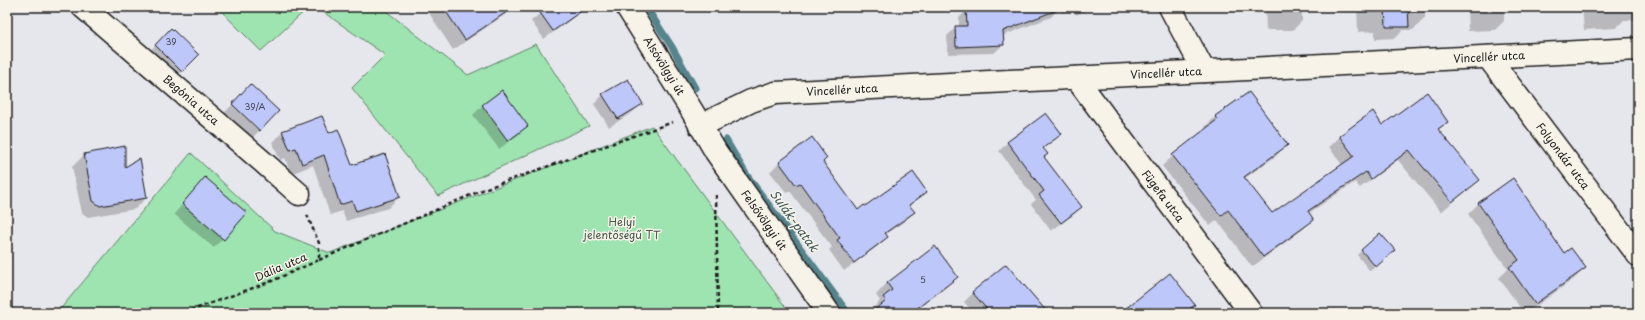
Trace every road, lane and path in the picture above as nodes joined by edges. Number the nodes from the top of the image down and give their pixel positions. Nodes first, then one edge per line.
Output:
1 (83, 7) edge
2 (627, 7) edge
3 (1170, 7) edge
4 (1638, 49) edge
5 (1488, 57) junction
6 (1204, 71) junction
7 (1076, 78) junction
8 (696, 118) junction
9 (716, 190) dead end
10 (299, 194) joint
11 (1638, 255) edge
12 (319, 260) junction
13 (184, 313) edge
14 (718, 313) edge
15 (830, 313) edge
16 (1251, 313) edge

1 - 10 street, Begónia utca
2 - 8 street, Alsóvölgyi út
3 - 6 street
4 - 5 street, Vincellér utca
5 - 6 street, Vincellér utca
5 - 11 street, Folyondár utca
6 - 7 street, Vincellér utca
7 - 8 street, Vincellér utca
7 - 16 street, Fügefa utca
8 - 12 path
8 - 15 street, Felsővölgyi út
9 - 14 path
10 - 12 path, Dália utca
12 - 13 path, Dália utca

